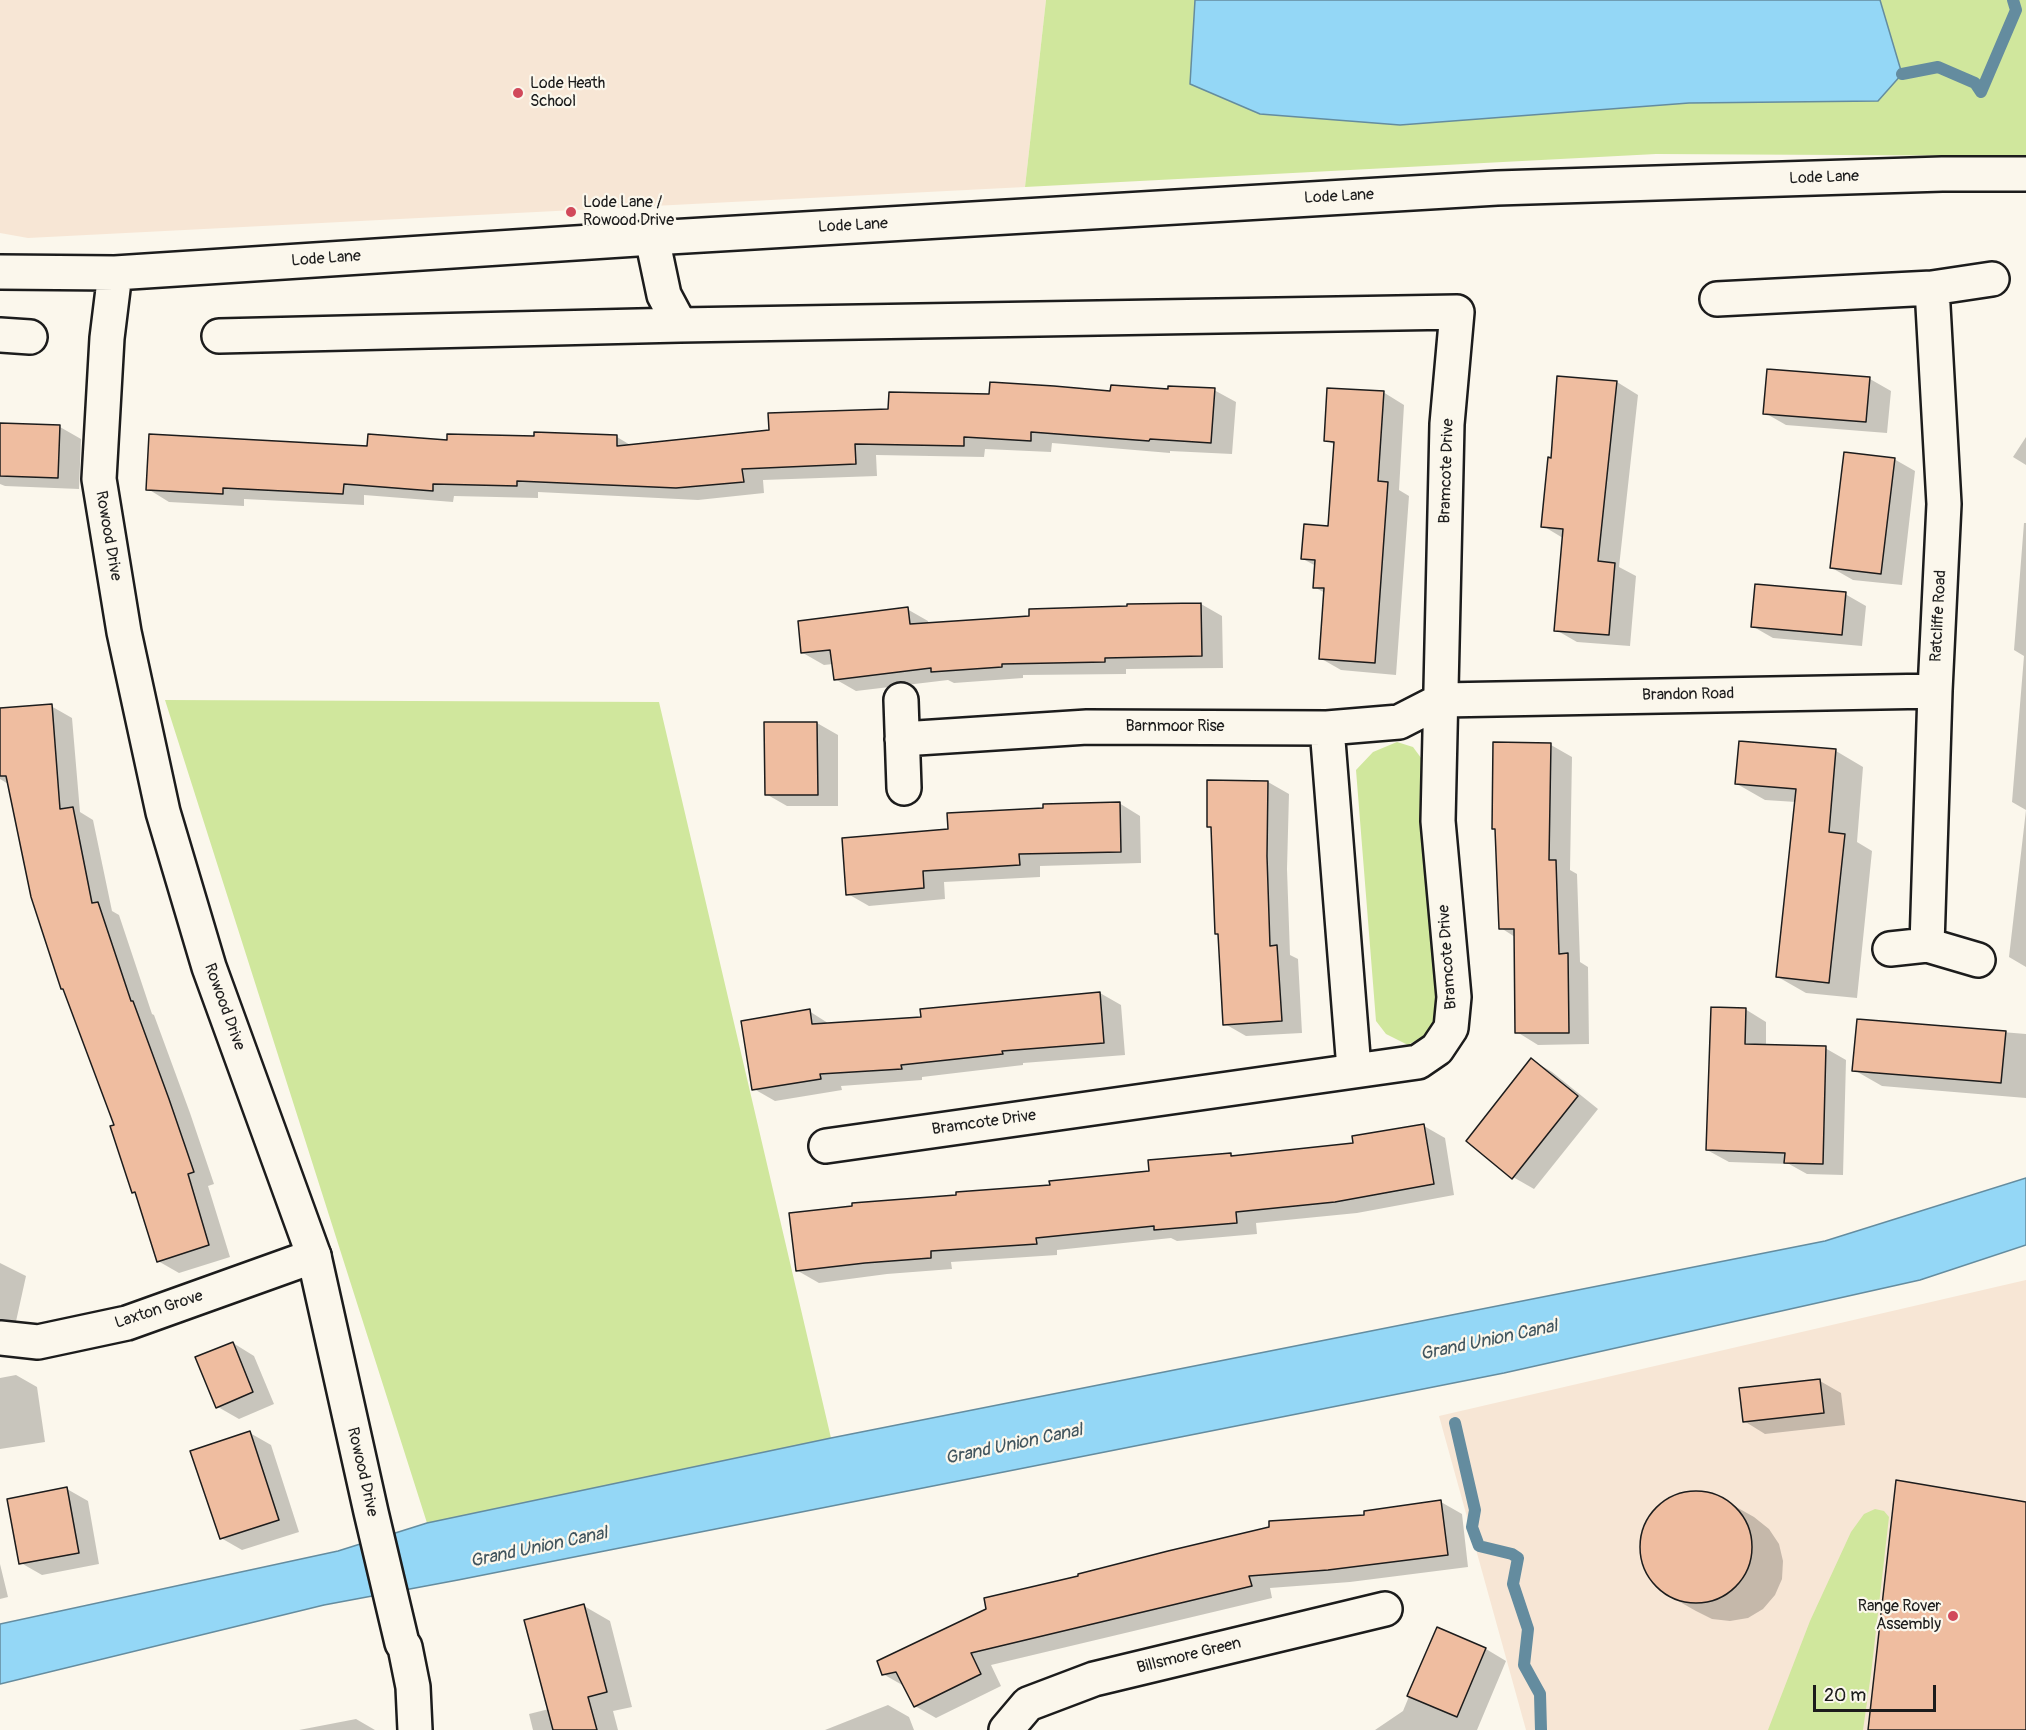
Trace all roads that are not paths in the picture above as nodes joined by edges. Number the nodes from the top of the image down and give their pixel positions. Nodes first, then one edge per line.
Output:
1 (2026, 174) edge
2 (652, 238) junction
3 (0, 272) edge
4 (115, 273) junction
5 (1992, 279) dead end
6 (1932, 288) junction
7 (1717, 299) dead end
8 (680, 325) junction
9 (219, 336) dead end
10 (1935, 691) junction
11 (901, 700) dead end
12 (1442, 700) junction
13 (1327, 728) junction
14 (902, 739) junction
15 (903, 788) dead end
16 (1927, 945) junction
17 (1890, 949) dead end
18 (1978, 960) dead end
19 (1354, 1070) junction
20 (826, 1146) dead end
21 (314, 1256) junction
22 (0, 1338) edge
23 (1385, 1609) dead end
24 (415, 1730) edge
25 (1006, 1730) edge

1 - 2 street, Lode Lane
2 - 4 street, Lode Lane
2 - 8 street
3 - 4 street, Lode Lane
4 - 21 street, Rowood Drive
5 - 6 street
6 - 7 street
6 - 10 street, Ratcliffe Road
8 - 9 street
8 - 12 street, Bramcote Drive
10 - 12 street, Brandon Road
10 - 16 street, Ratcliffe Road
11 - 14 street
12 - 13 street, Barnmoor Rise
12 - 19 street, Bramcote Drive
13 - 14 street, Barnmoor Rise
13 - 19 street
14 - 15 street
16 - 17 street
16 - 18 street
19 - 20 street, Bramcote Drive
21 - 22 street, Laxton Grove
21 - 24 street, Rowood Drive
23 - 25 street, Billsmore Green

